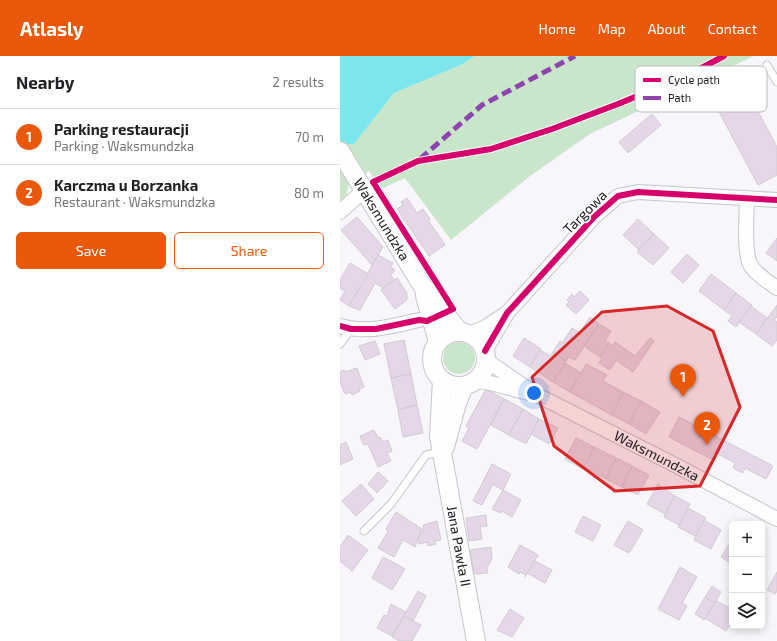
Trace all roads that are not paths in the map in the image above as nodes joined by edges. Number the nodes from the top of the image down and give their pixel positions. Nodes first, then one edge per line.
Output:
1 (767, 65) dead end
2 (776, 79) edge
3 (344, 157) edge
4 (369, 186) junction
5 (748, 198) junction
6 (777, 200) edge
7 (340, 212) edge
8 (423, 287) junction
9 (777, 288) edge
10 (507, 313) junction
11 (419, 320) dead end
12 (345, 328) edge
13 (465, 333) junction
14 (438, 342) junction
15 (340, 344) edge
16 (486, 355) junction
17 (442, 380) junction
18 (470, 383) junction
19 (535, 394) junction
20 (444, 452) junction
21 (777, 519) edge
22 (364, 532) dead end
23 (476, 641) edge

1 - 2 lane
3 - 4 street, Waksmundzka
4 - 7 street
4 - 8 street, Waksmundzka
5 - 6 street, Targowa
5 - 9 street
5 - 10 street, Targowa
8 - 13 street, Waksmundzka
8 - 14 street, Waksmundzka
10 - 13 street, Targowa
10 - 16 street, Targowa
11 - 12 street
12 - 15 lane
13 - 14 street
13 - 16 street
14 - 17 street
16 - 18 street
16 - 19 street, Waksmundzka
17 - 18 street
17 - 20 street, Jana Pawła II
18 - 19 street, Waksmundzka
18 - 20 street, Jana Pawła II
19 - 21 street, Waksmundzka
20 - 22 lane
20 - 23 street, Jana Pawła II

